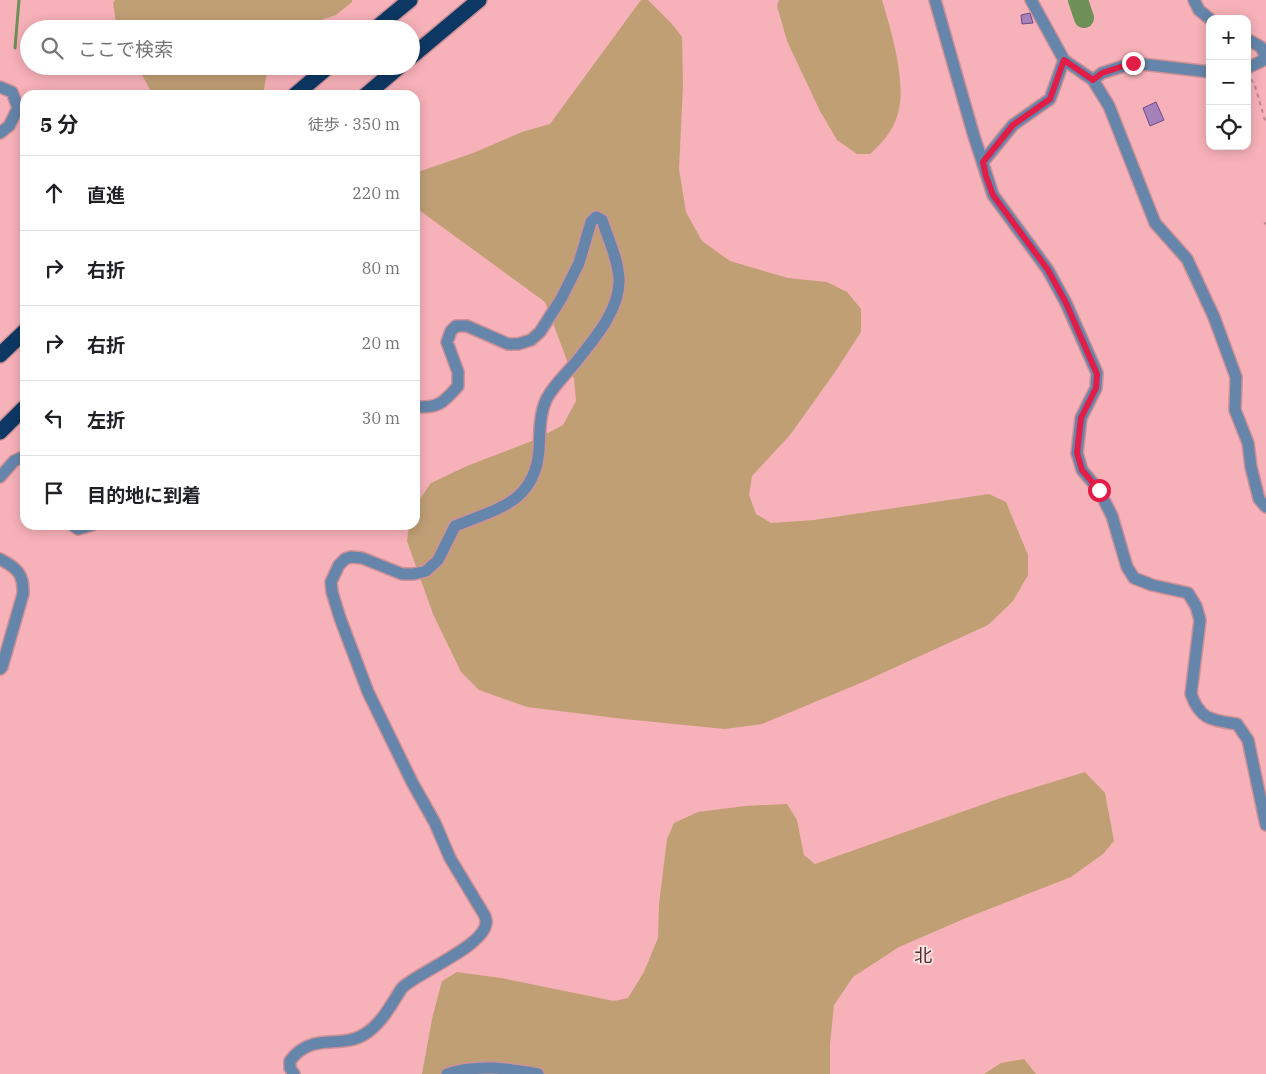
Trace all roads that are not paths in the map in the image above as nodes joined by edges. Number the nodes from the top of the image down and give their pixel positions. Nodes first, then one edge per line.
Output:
1 (410, 0) edge
2 (478, 0) edge
3 (935, 0) edge
4 (1031, 0) edge
5 (1194, 0) edge
6 (1206, 16) edge
7 (386, 20) edge
8 (1251, 41) edge
9 (420, 49) edge
10 (1064, 60) junction
11 (1251, 66) edge
12 (1206, 72) edge
13 (318, 75) edge
14 (389, 75) edge
15 (1093, 80) junction
16 (0, 86) edge
17 (301, 90) edge
18 (372, 90) edge
19 (0, 132) edge
20 (983, 162) junction
21 (20, 336) edge
22 (0, 355) edge
23 (420, 407) edge
24 (20, 412) edge
25 (0, 432) edge
26 (20, 459) edge
27 (0, 477) edge
28 (1266, 507) edge
29 (0, 559) edge
30 (0, 669) edge
31 (1266, 825) edge
32 (294, 1074) edge
33 (447, 1074) edge
34 (538, 1074) edge

1 - 7 highway
2 - 9 highway
3 - 20 street
4 - 10 street
5 - 6 street
8 - 11 street
10 - 15 street
10 - 20 street
12 - 15 street
13 - 17 highway
14 - 18 highway
15 - 28 street
16 - 19 street
20 - 31 street
21 - 22 highway
23 - 32 street
24 - 25 highway
26 - 27 street
29 - 30 street
33 - 34 street

